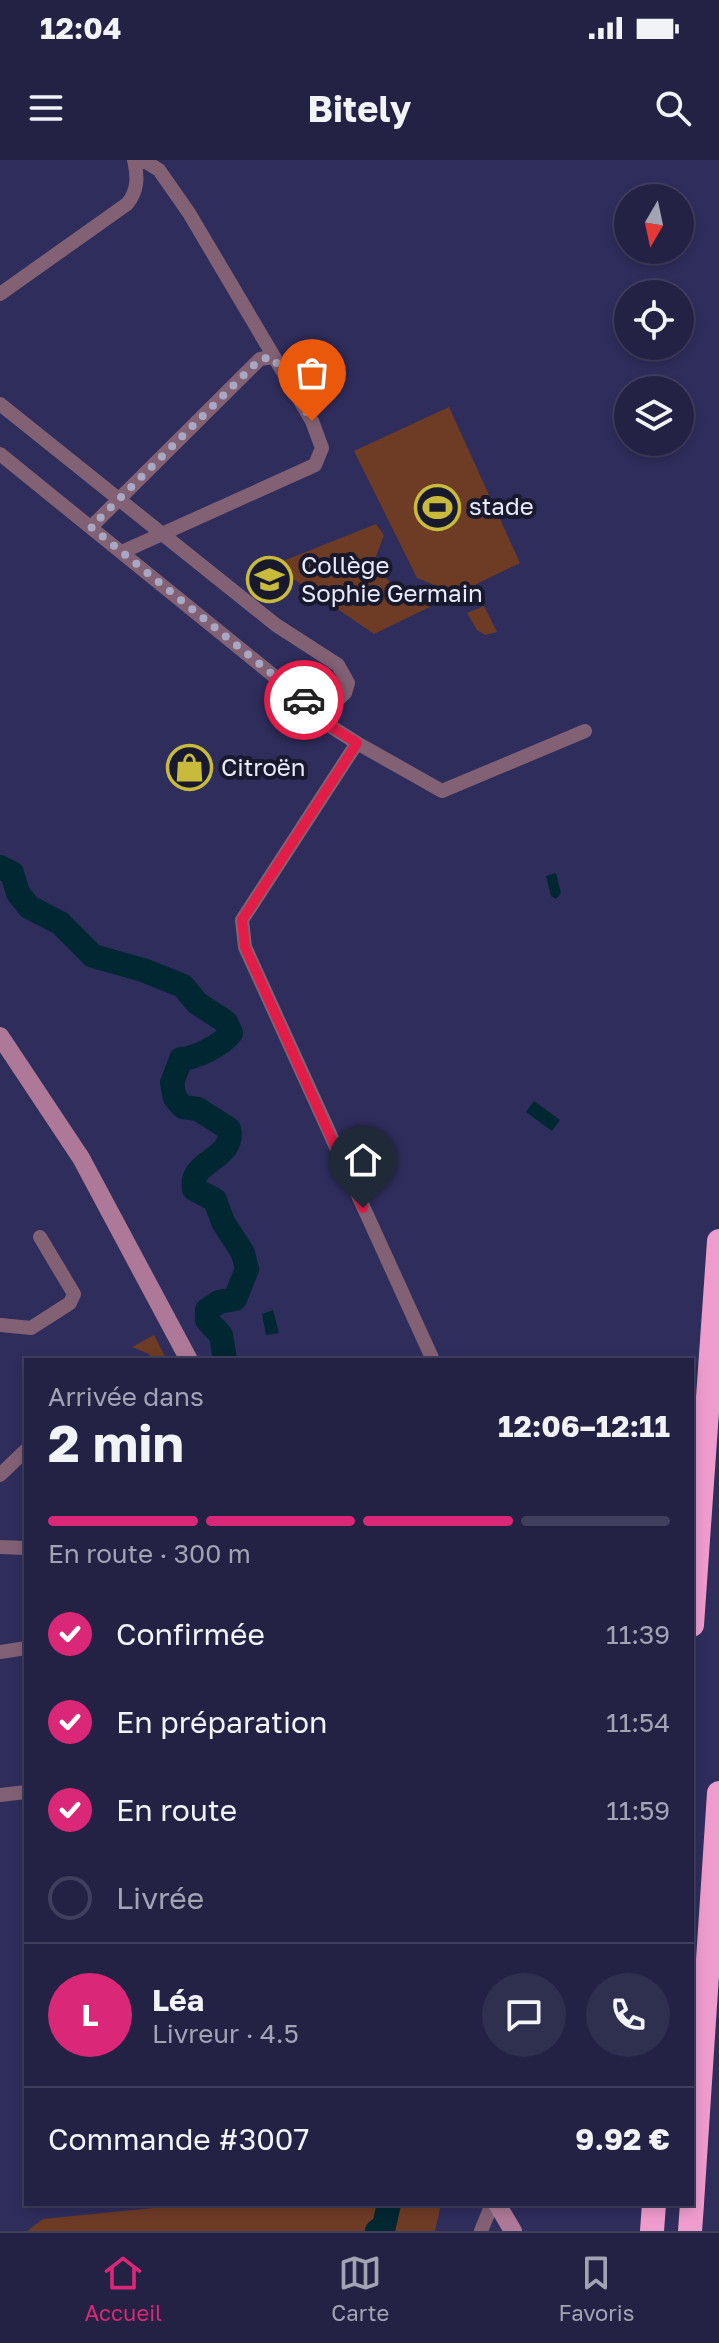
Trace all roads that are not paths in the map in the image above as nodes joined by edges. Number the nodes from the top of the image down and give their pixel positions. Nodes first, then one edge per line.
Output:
1 (134, 160) edge
2 (143, 160) edge
3 (0, 294) edge
4 (273, 357) junction
5 (0, 404) edge
6 (0, 454) edge
7 (118, 497) junction
8 (91, 527) junction
9 (159, 533) junction
10 (122, 552) junction
11 (322, 715) junction
12 (585, 731) dead end
13 (357, 743) junction
14 (0, 1036) edge
15 (0, 1048) edge
16 (120, 1231) junction
17 (40, 1237) dead end
18 (719, 1241) edge
19 (0, 1323) edge
20 (188, 1358) edge
21 (432, 1358) edge
22 (24, 1452) edge
23 (0, 1475) edge
24 (0, 1547) edge
25 (24, 1548) edge
26 (694, 1597) edge
27 (24, 1648) edge
28 (0, 1652) edge
29 (24, 1792) edge
30 (719, 1793) edge
31 (0, 1795) edge
32 (694, 2173) edge
33 (493, 2206) edge
34 (495, 2206) edge
35 (654, 2206) edge
36 (692, 2206) edge
37 (481, 2231) edge
38 (513, 2231) edge
39 (652, 2231) edge
40 (690, 2231) edge

1 - 3 street
2 - 4 street
4 - 7 street
4 - 9 street
5 - 7 street
6 - 8 street
7 - 8 street
7 - 9 street
8 - 10 street
9 - 10 street
9 - 11 street
10 - 11 street
11 - 13 street
12 - 13 street
13 - 21 street
14 - 16 main road
15 - 16 main road
16 - 20 main road
17 - 19 street
18 - 26 highway
22 - 23 street
24 - 25 street
27 - 28 street
29 - 31 street
30 - 32 highway
33 - 37 street
34 - 38 main road
35 - 39 highway
36 - 40 highway

